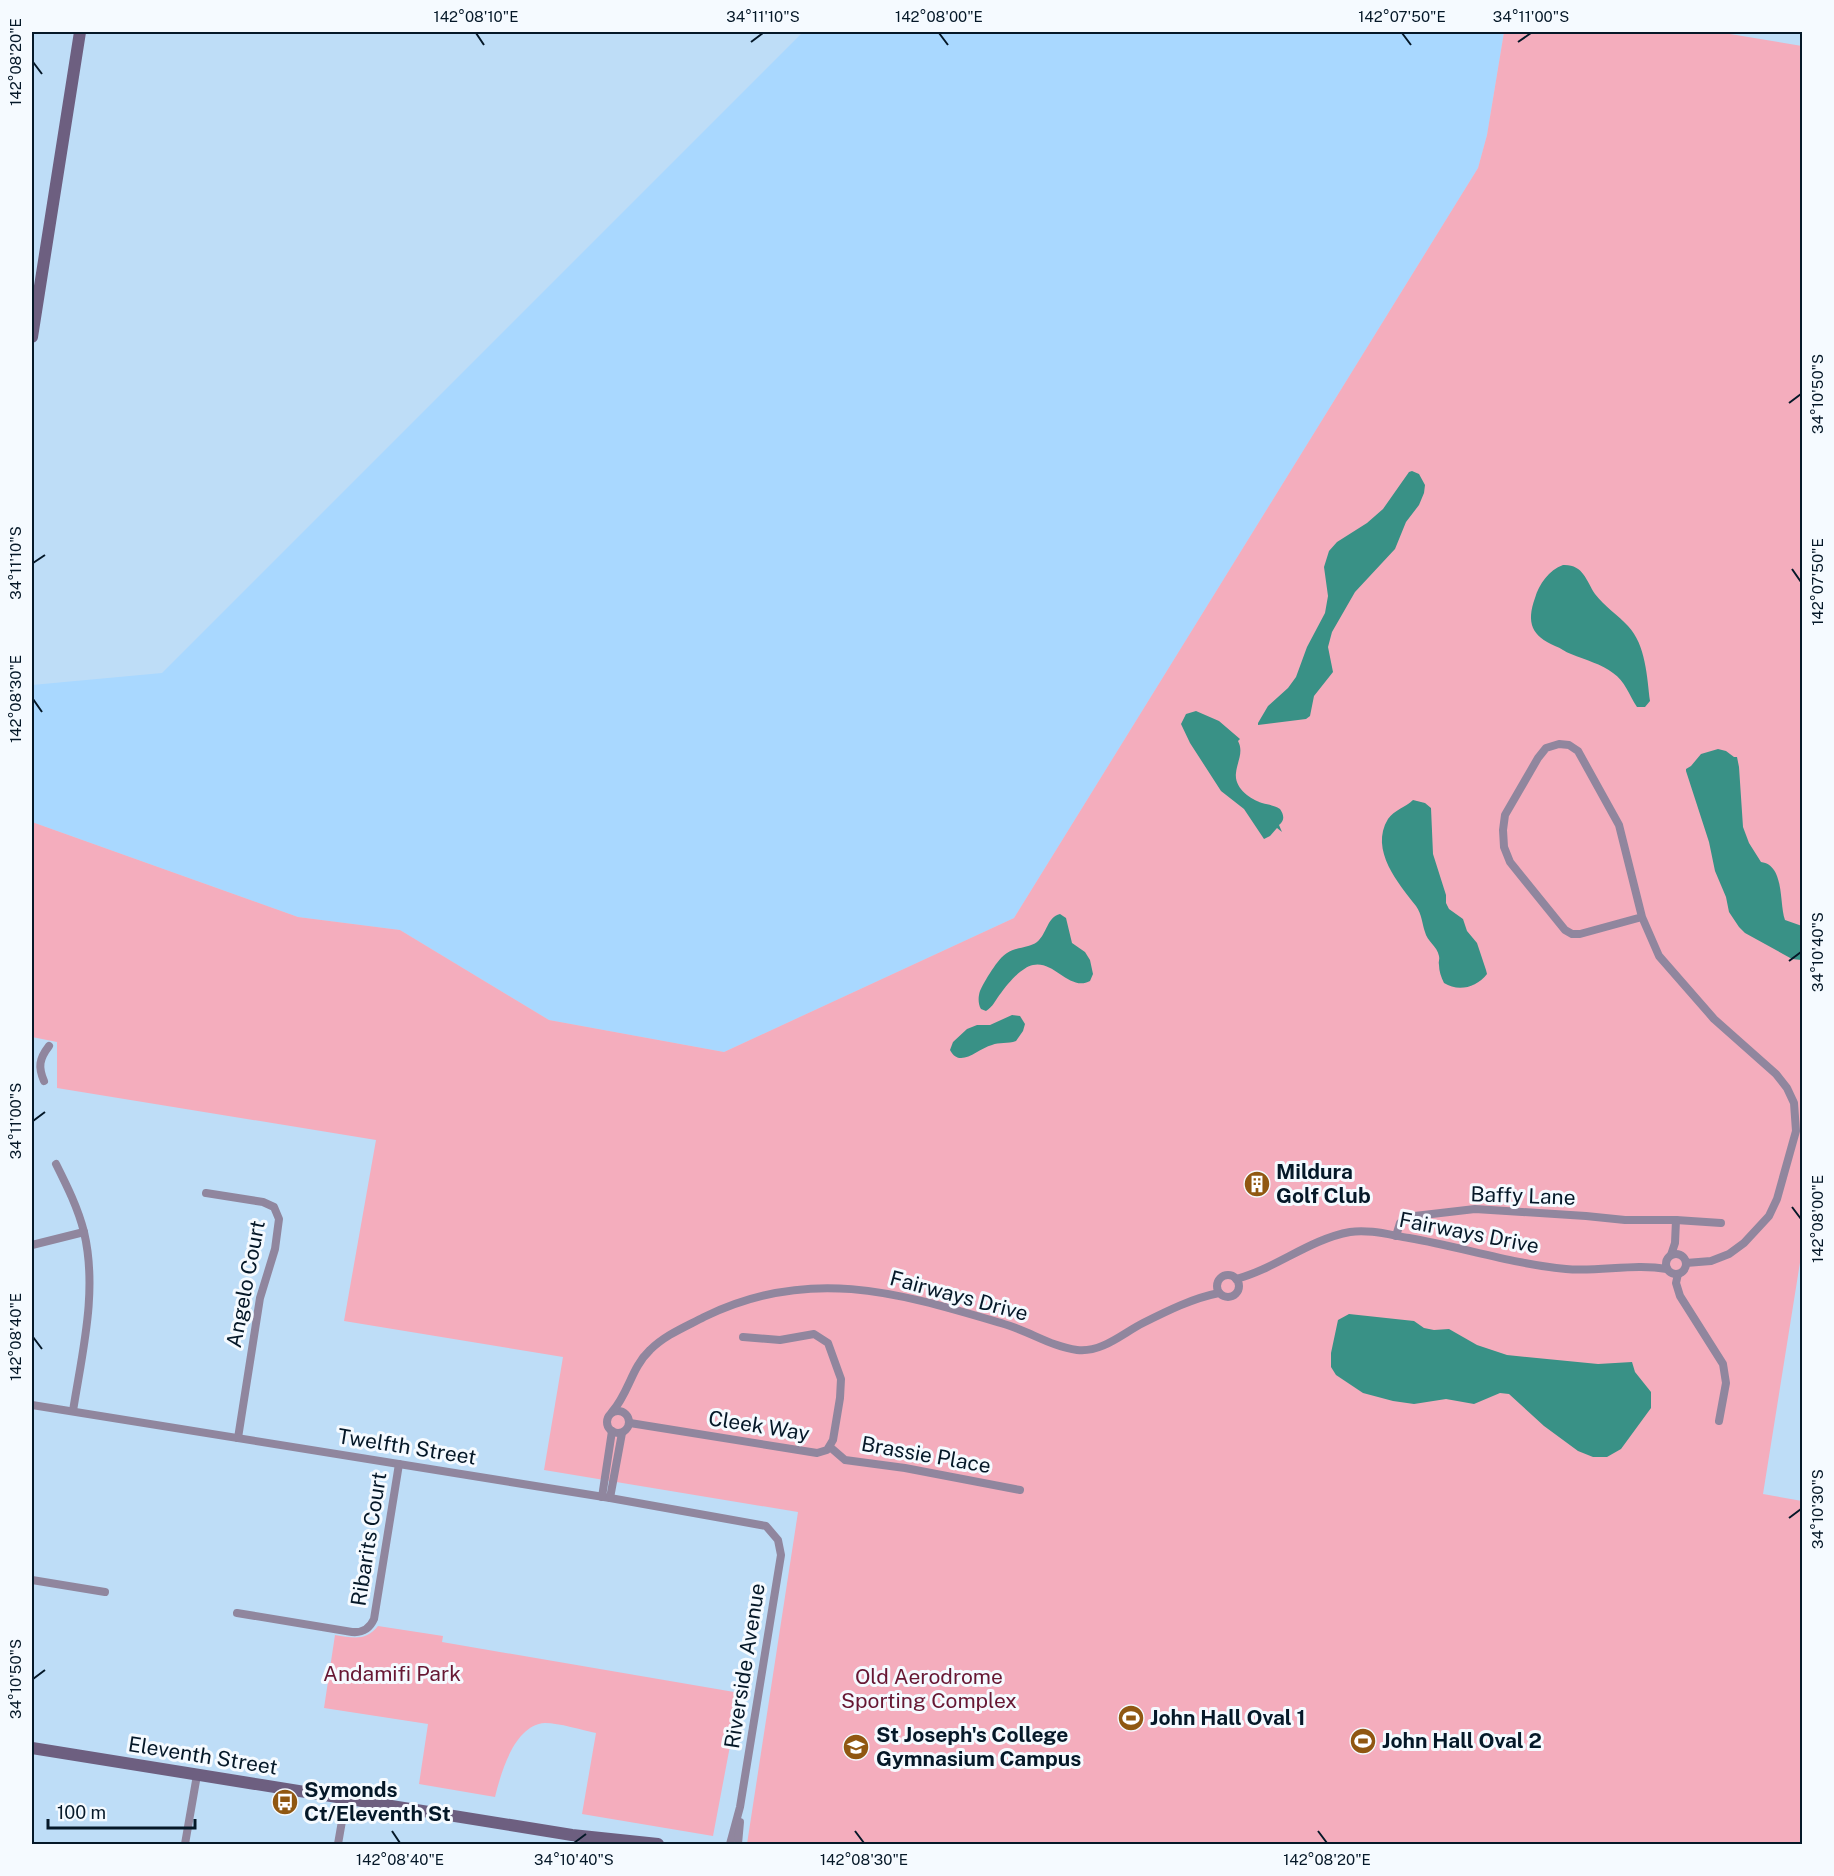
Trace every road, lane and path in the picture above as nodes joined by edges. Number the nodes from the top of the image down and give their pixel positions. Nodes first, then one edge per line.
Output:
1 (80, 32) edge
2 (32, 337) edge
3 (1642, 917) junction
4 (49, 1046) dead end
5 (36, 1062) edge
6 (44, 1081) dead end
7 (56, 1164) dead end
8 (206, 1193) dead end
9 (1676, 1220) junction
10 (1721, 1223) dead end
11 (84, 1232) junction
12 (1396, 1236) junction
13 (32, 1245) edge
14 (1674, 1261) junction
15 (1678, 1274) junction
16 (1237, 1282) junction
17 (1218, 1290) junction
18 (743, 1337) dead end
19 (622, 1398) junction
20 (32, 1405) edge
21 (73, 1411) junction
22 (612, 1412) junction
23 (626, 1414) junction
24 (1719, 1421) dead end
25 (630, 1424) junction
26 (612, 1431) junction
27 (622, 1432) junction
28 (238, 1438) junction
29 (830, 1447) junction
30 (399, 1464) junction
31 (1020, 1490) dead end
32 (606, 1497) junction
33 (774, 1533) joint
34 (32, 1580) edge
35 (105, 1592) dead end
36 (237, 1613) dead end
37 (32, 1748) edge
38 (197, 1775) junction
39 (346, 1798) junction
40 (740, 1807) junction
41 (571, 1840) edge
42 (616, 1841) junction
43 (185, 1845) edge
44 (338, 1845) edge
45 (630, 1845) edge
46 (658, 1845) edge
47 (730, 1845) edge
48 (738, 1845) edge

1 - 2 main road
3 - 3 street, Fairways Drive
3 - 14 street, Fairways Drive
4 - 5 street
5 - 6 street
7 - 11 street
8 - 28 street, Angelo Court
9 - 10 street
9 - 12 street, Baffy Lane
9 - 14 street
11 - 13 street
11 - 21 street
12 - 14 street, Fairways Drive
12 - 16 street, Fairways Drive
14 - 15 street
14 - 15 street
15 - 24 street
16 - 17 street
16 - 17 street
17 - 19 street, Fairways Drive
18 - 29 street, Cleek Way
19 - 22 street, Fairways Drive
19 - 23 street
20 - 21 street, Twelfth Street
21 - 28 street, Twelfth Street
22 - 23 street
22 - 26 street
23 - 25 street
25 - 27 street
25 - 29 street, Cleek Way
26 - 27 street
26 - 32 street
27 - 32 street
28 - 30 street, Twelfth Street
29 - 31 street, Brassie Place
30 - 32 street, Twelfth Street
30 - 36 street, Ribarits Court
32 - 33 street, Twelfth Street
33 - 40 street, Riverside Avenue
34 - 35 street
37 - 38 main road, Eleventh Street
38 - 39 main road, Eleventh Street
38 - 43 street
39 - 41 main road, Eleventh Street
39 - 44 street
40 - 47 street, Riverside Avenue
40 - 48 street, Riverside Avenue
41 - 42 main road, Eleventh Street
42 - 45 main road, Eleventh Street
42 - 46 main road, Eleventh Street

